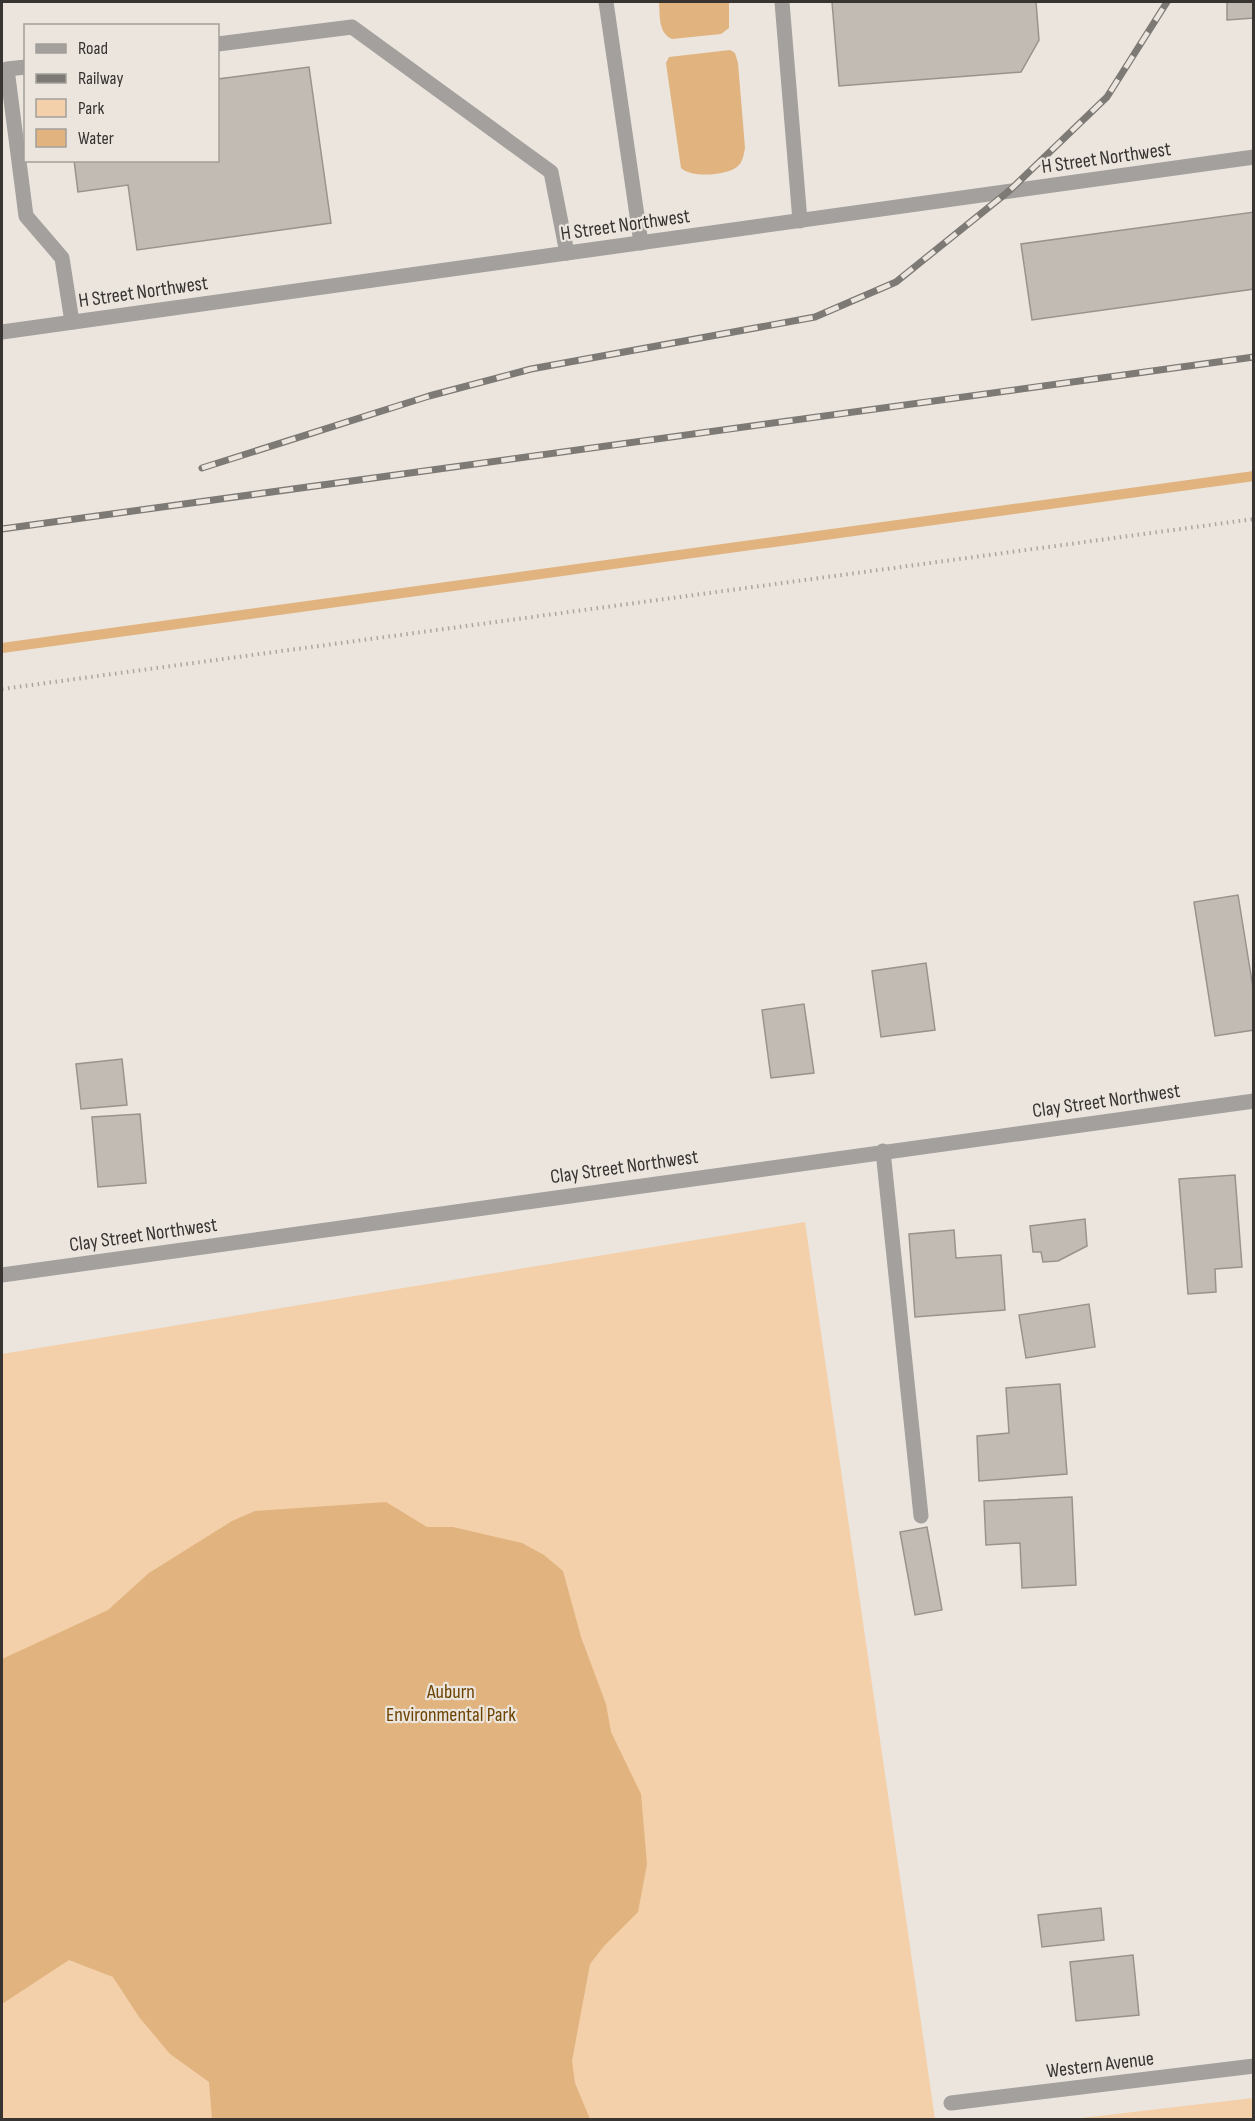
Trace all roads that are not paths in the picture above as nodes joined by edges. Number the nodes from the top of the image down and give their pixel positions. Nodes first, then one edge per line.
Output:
1 (606, 2) edge
2 (782, 2) edge
3 (219, 44) edge
4 (24, 67) edge
5 (1254, 158) edge
6 (800, 220) junction
7 (641, 243) junction
8 (567, 253) junction
9 (72, 322) junction
10 (2, 332) edge
11 (1254, 1101) edge
12 (883, 1151) junction
13 (2, 1275) edge
14 (921, 1516) dead end
15 (1254, 2066) edge
16 (951, 2103) dead end

1 - 7 street
2 - 6 street
3 - 8 street
4 - 9 street
5 - 6 street, H Street Northwest
6 - 7 street, H Street Northwest
7 - 8 street, H Street Northwest
8 - 9 street, H Street Northwest
9 - 10 street, H Street Northwest
11 - 12 street, Clay Street Northwest
12 - 13 street, Clay Street Northwest
12 - 14 street
15 - 16 street, Western Avenue

